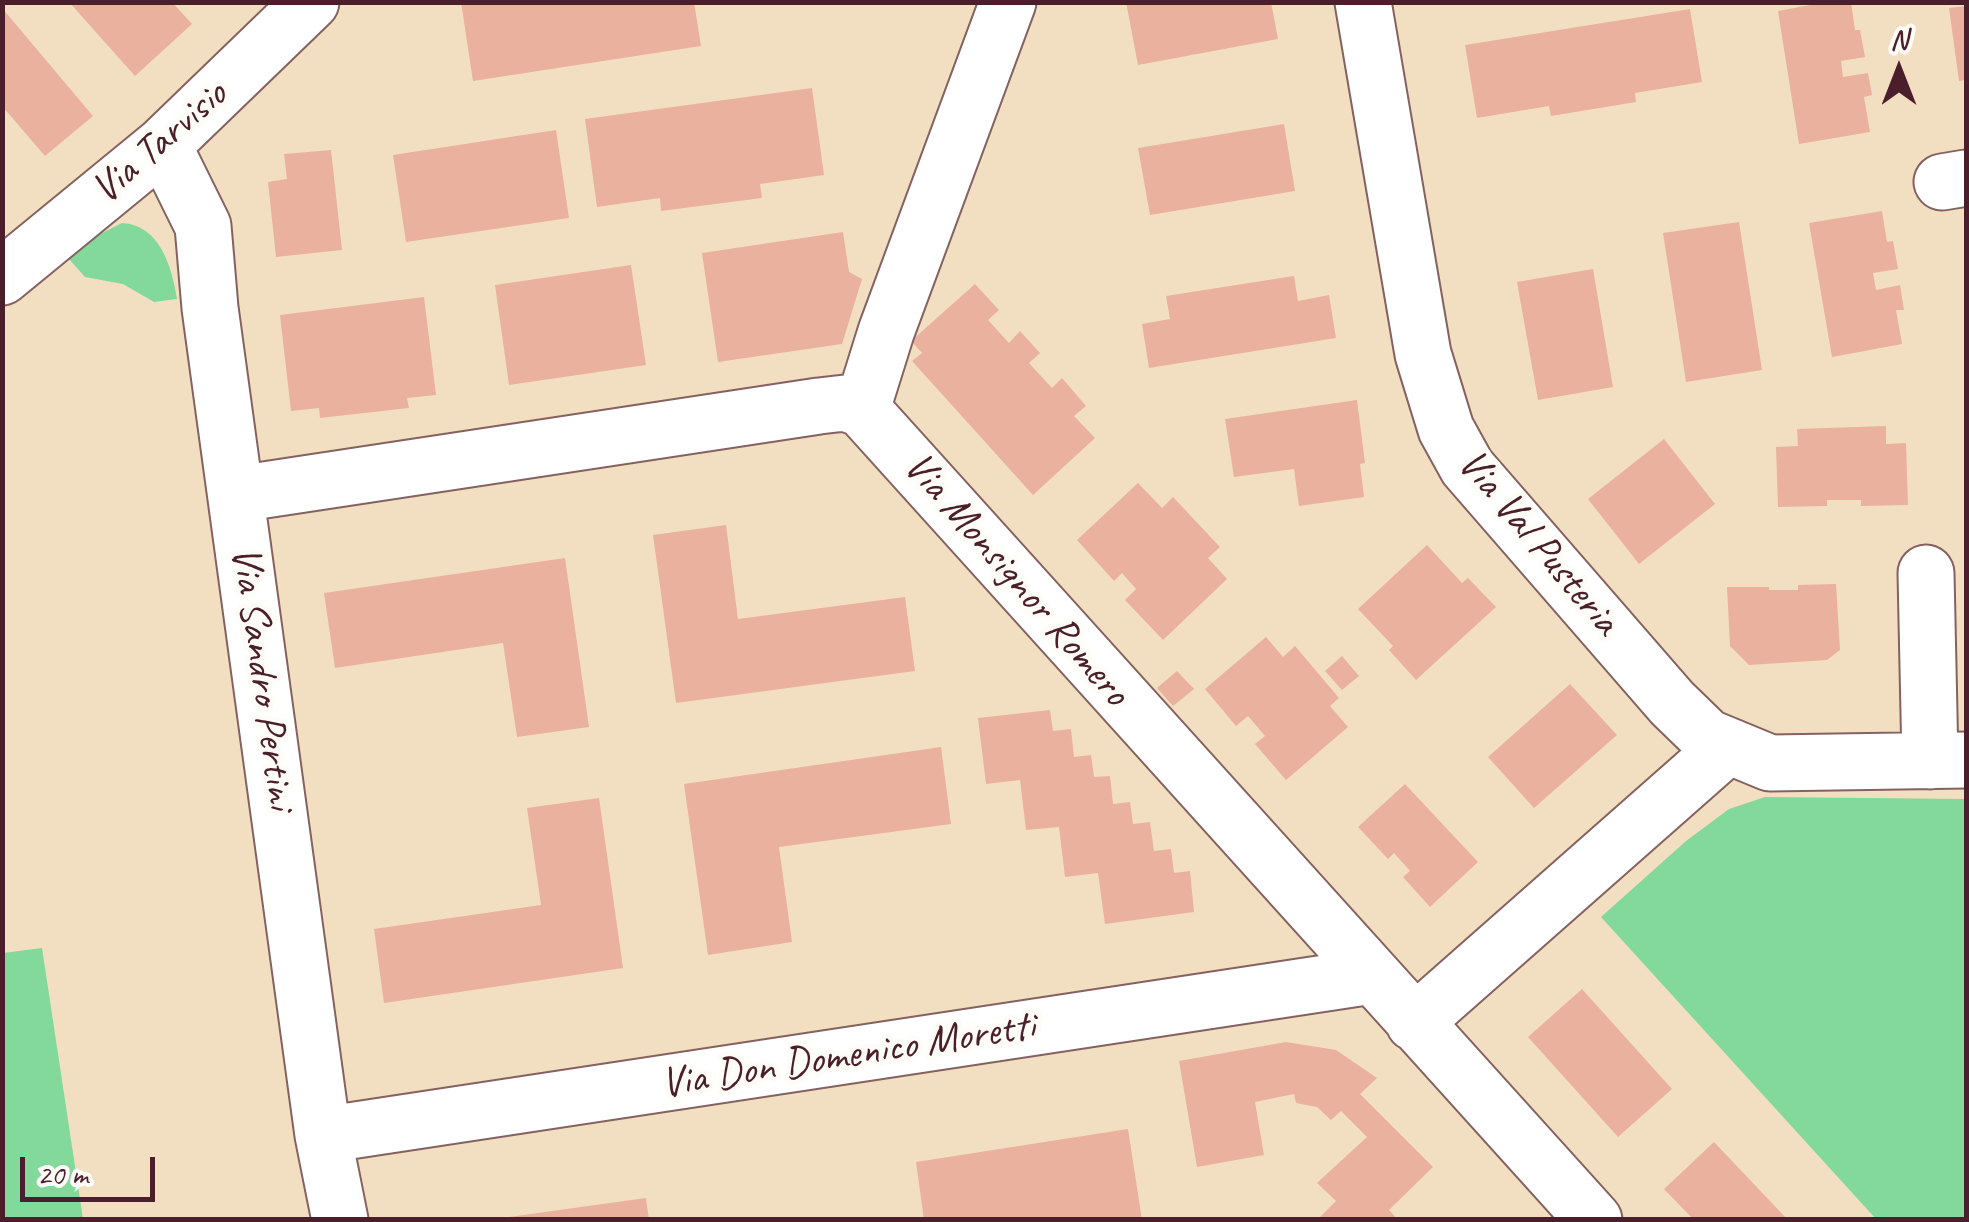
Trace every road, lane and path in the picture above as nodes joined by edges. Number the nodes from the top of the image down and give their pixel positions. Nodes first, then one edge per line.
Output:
1 (312, 2) edge
2 (1008, 2) edge
3 (1364, 2) edge
4 (163, 144) junction
5 (2, 276) edge
6 (862, 409) junction
7 (238, 494) junction
8 (1926, 573) dead end
9 (1728, 746) junction
10 (1948, 761) edge
11 (1372, 976) junction
12 (1414, 1023) junction
13 (323, 1135) junction
14 (340, 1220) edge
15 (1594, 1220) edge

1 - 4 street, Via Tarvisio
2 - 6 street
3 - 9 street, Via Val Pusteria
4 - 5 street, Via Tarvisio
4 - 7 street, Via Sandro Pertini
6 - 7 street
6 - 11 street, Via Monsignor Romero
7 - 13 street, Via Sandro Pertini
8 - 10 street
9 - 10 street, Via Val Pusteria
9 - 12 street
11 - 12 street, Via Monsignor Romero
11 - 13 street, Via Don Domenico Moretti
12 - 15 street, Via Monsignor Romero
13 - 14 street, Via Sandro Pertini

